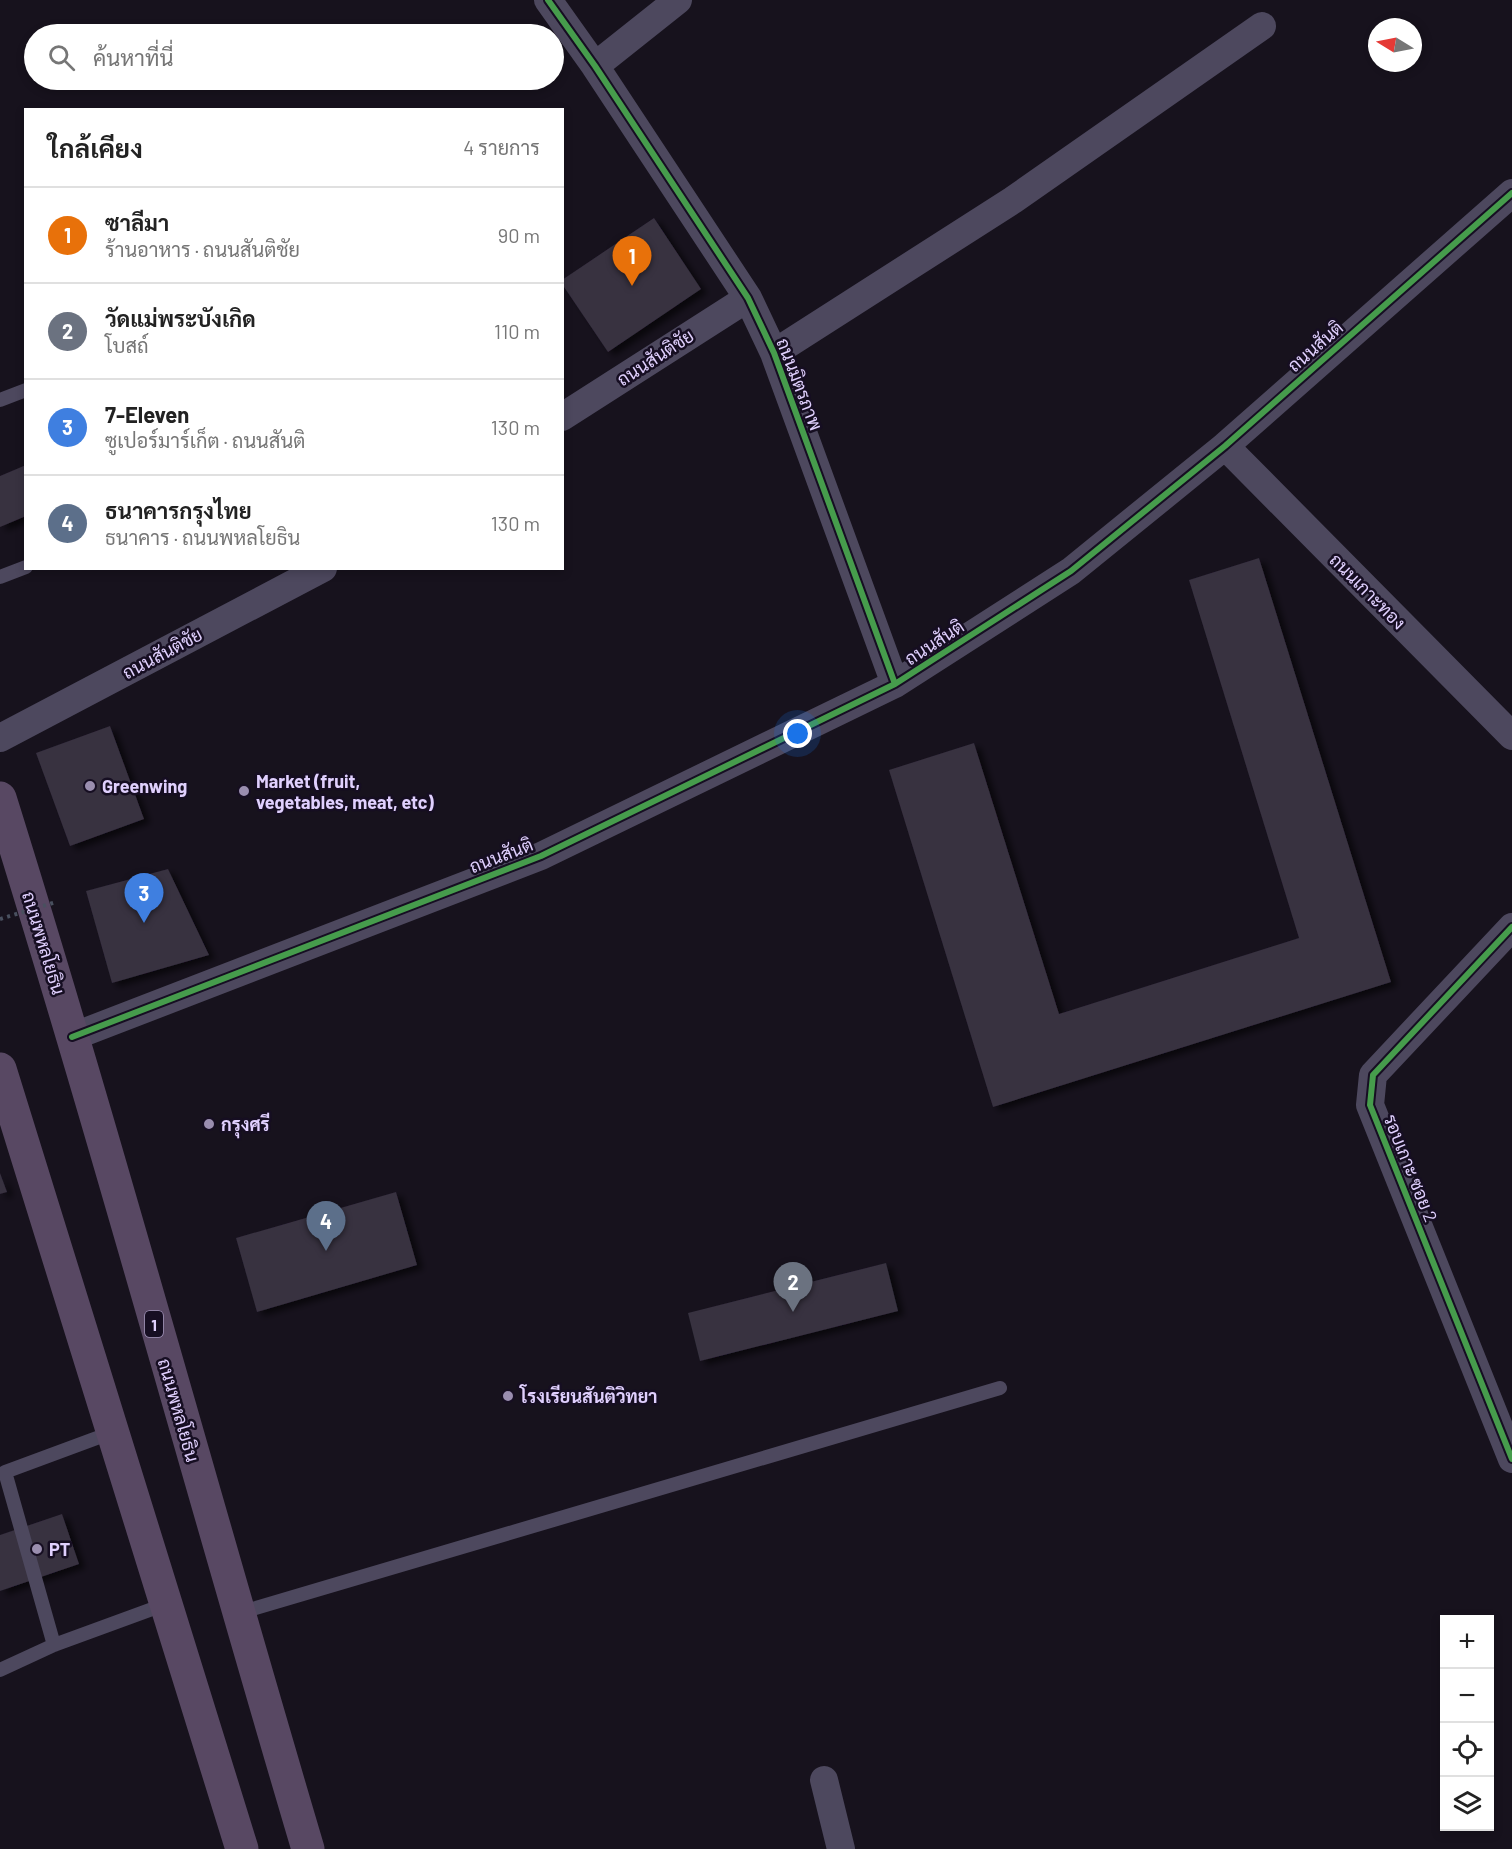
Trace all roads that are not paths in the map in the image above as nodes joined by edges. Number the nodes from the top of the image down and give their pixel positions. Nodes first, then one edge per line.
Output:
1 (548, 0) edge
2 (678, 0) edge
3 (1262, 26) dead end
4 (594, 66) junction
5 (1512, 193) edge
6 (748, 298) junction
7 (774, 353) junction
8 (24, 391) edge
9 (0, 400) edge
10 (564, 416) edge
11 (1224, 446) junction
12 (24, 568) edge
13 (319, 570) edge
14 (0, 577) edge
15 (895, 684) junction
16 (1512, 736) edge
17 (0, 738) edge
18 (0, 798) edge
19 (1512, 927) edge
20 (72, 1037) junction
21 (0, 1069) edge
22 (5, 1105) edge
23 (1000, 1388) dead end
24 (113, 1432) junction
25 (1512, 1459) edge
26 (166, 1604) junction
27 (238, 1614) junction
28 (54, 1645) junction
29 (0, 1670) edge
30 (824, 1780) dead end
31 (242, 1849) edge
32 (308, 1849) edge
33 (841, 1849) edge

1 - 4 street, ถนนมิตรภาพ
2 - 4 street
3 - 7 street
4 - 6 street, ถนนมิตรภาพ
5 - 11 street, ถนนสันติ
6 - 7 street, ถนนมิตรภาพ
6 - 10 street, ถนนสันติชัย
7 - 15 street, ถนนมิตรภาพ
8 - 9 lane
11 - 15 street, ถนนสันติ
11 - 16 street, ถนนเกาะทอง
12 - 14 lane
13 - 17 street, ถนนสันติชัย
15 - 20 street, ถนนสันติ
18 - 20 main road, ถนนพหลโยธิน / 1
19 - 25 street, รอบเกาะ ซอย 2
20 - 27 main road, ถนนพหลโยธิน / 1
21 - 22 main road
22 - 24 main road
23 - 27 lane
24 - 26 main road
24 - 28 lane
26 - 28 lane
26 - 31 main road
27 - 32 main road, ถนนพหลโยธิน / 1
28 - 29 lane
30 - 33 street

